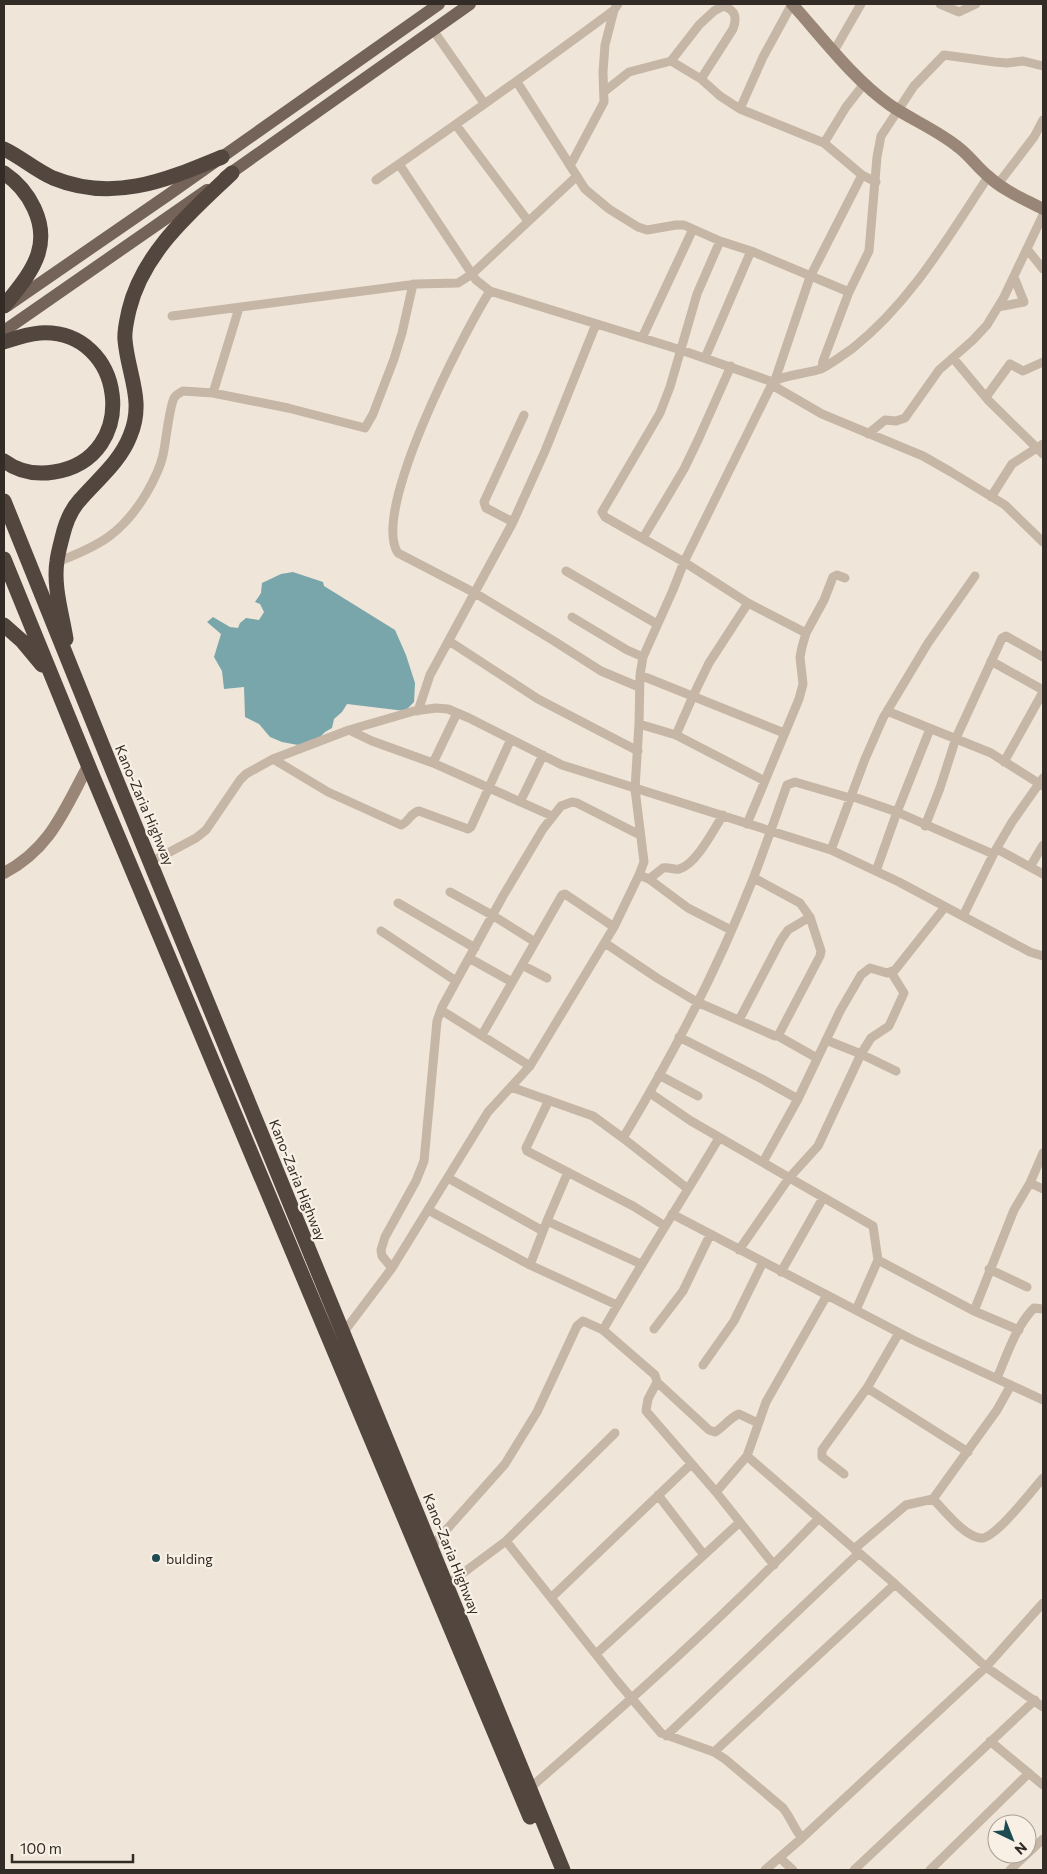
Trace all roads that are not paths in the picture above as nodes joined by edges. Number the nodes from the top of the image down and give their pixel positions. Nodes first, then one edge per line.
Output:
1 (439, 4) edge
2 (470, 4) edge
3 (792, 4) edge
4 (862, 4) edge
5 (940, 4) edge
6 (976, 4) edge
7 (616, 7) edge
8 (433, 30) junction
9 (834, 51) junction
10 (671, 61) junction
11 (1043, 66) edge
12 (701, 79) junction
13 (517, 82) junction
14 (864, 84) junction
15 (605, 91) junction
16 (484, 103) junction
17 (740, 109) junction
18 (898, 110) junction
19 (1043, 120) edge
20 (456, 125) junction
21 (824, 144) junction
22 (4, 149) edge
23 (222, 157) junction
24 (399, 164) junction
25 (570, 166) junction
26 (4, 173) edge
27 (232, 173) junction
28 (862, 174) junction
29 (577, 176) junction
30 (376, 180) dead end
31 (993, 180) junction
32 (876, 182) junction
33 (1043, 209) edge
34 (1043, 215) edge
35 (528, 221) junction
36 (693, 228) junction
37 (720, 241) junction
38 (1027, 249) junction
39 (751, 251) junction
40 (1043, 269) edge
41 (472, 274) junction
42 (810, 277) junction
43 (1014, 277) junction
44 (413, 284) junction
45 (490, 291) junction
46 (848, 292) junction
47 (998, 306) junction
48 (4, 307) edge
49 (239, 308) junction
50 (172, 316) dead end
51 (596, 324) junction
52 (4, 331) edge
53 (642, 338) junction
54 (4, 342) edge
55 (681, 350) junction
56 (706, 358) junction
57 (952, 358) junction
58 (1043, 362) edge
59 (731, 366) junction
60 (822, 368) junction
61 (773, 382) junction
62 (213, 393) junction
63 (986, 397) junction
64 (524, 415) dead end
65 (868, 434) junction
66 (1041, 449) edge
67 (4, 461) edge
68 (991, 497) junction
69 (4, 501) edge
70 (513, 522) junction
71 (643, 538) junction
72 (1043, 542) edge
73 (4, 559) edge
74 (57, 562) junction
75 (684, 562) junction
76 (566, 571) dead end
77 (975, 576) dead end
78 (845, 578) dead end
79 (474, 594) junction
80 (748, 603) junction
81 (572, 617) dead end
82 (657, 624) junction
83 (4, 625) edge
84 (806, 633) junction
85 (448, 641) junction
86 (643, 657) junction
87 (1043, 657) edge
88 (991, 661) junction
89 (70, 665) junction
90 (640, 675) junction
91 (52, 676) junction
92 (638, 687) junction
93 (1043, 691) edge
94 (693, 696) junction
95 (418, 711) junction
96 (887, 711) junction
97 (457, 713) junction
98 (640, 724) junction
99 (930, 729) junction
100 (349, 730) junction
101 (784, 733) junction
102 (676, 735) junction
103 (956, 738) junction
104 (511, 739) junction
105 (638, 751) junction
106 (542, 755) junction
107 (273, 759) junction
108 (1004, 762) junction
109 (433, 763) junction
110 (88, 766) junction
111 (765, 781) junction
112 (1042, 783) edge
113 (488, 789) junction
114 (635, 789) junction
115 (851, 797) junction
116 (520, 802) junction
117 (897, 812) junction
118 (723, 815) junction
119 (552, 816) junction
120 (748, 824) junction
121 (925, 826) junction
122 (770, 831) junction
123 (640, 835) junction
124 (1043, 845) edge
125 (832, 850) junction
126 (995, 851) junction
127 (151, 862) junction
128 (1030, 867) junction
129 (876, 871) junction
130 (4, 873) edge
131 (639, 874) junction
132 (1043, 874) edge
133 (754, 878) junction
134 (649, 879) junction
135 (450, 892) dead end
136 (398, 903) dead end
137 (945, 907) junction
138 (492, 915) junction
139 (963, 916) junction
140 (810, 917) junction
141 (614, 928) junction
142 (731, 930) junction
143 (381, 931) dead end
144 (535, 942) junction
145 (605, 943) junction
146 (475, 948) junction
147 (1043, 956) edge
148 (470, 958) junction
149 (522, 965) junction
150 (892, 972) junction
151 (547, 978) dead end
152 (456, 981) junction
153 (512, 982) junction
154 (697, 1002) junction
155 (441, 1010) junction
156 (739, 1020) junction
157 (482, 1035) junction
158 (778, 1036) junction
159 (679, 1037) junction
160 (826, 1040) junction
161 (861, 1054) junction
162 (817, 1058) junction
163 (530, 1066) junction
164 (896, 1071) dead end
165 (659, 1075) junction
166 (511, 1087) junction
167 (650, 1093) junction
168 (698, 1096) dead end
169 (798, 1099) junction
170 (549, 1100) junction
171 (623, 1138) junction
172 (719, 1138) junction
173 (1043, 1153) edge
174 (763, 1162) junction
175 (568, 1172) junction
176 (448, 1178) junction
177 (789, 1178) junction
178 (1030, 1183) junction
179 (1043, 1188) edge
180 (688, 1189) junction
181 (823, 1198) junction
182 (428, 1210) junction
183 (672, 1214) junction
184 (547, 1221) junction
185 (665, 1226) junction
186 (543, 1231) junction
187 (710, 1235) junction
188 (739, 1250) junction
189 (878, 1260) junction
190 (763, 1262) junction
191 (640, 1264) junction
192 (530, 1265) junction
193 (392, 1268) junction
194 (989, 1270) junction
195 (781, 1272) junction
196 (1027, 1287) dead end
197 (827, 1295) junction
198 (617, 1305) junction
199 (1043, 1308) edge
200 (856, 1310) junction
201 (974, 1311) junction
202 (654, 1329) dead end
203 (603, 1330) junction
204 (1019, 1330) junction
205 (899, 1332) junction
206 (343, 1333) junction
207 (703, 1365) dead end
208 (997, 1378) junction
209 (657, 1382) junction
210 (1011, 1385) junction
211 (867, 1388) junction
212 (1043, 1400) edge
213 (758, 1423) junction
214 (615, 1433) dead end
215 (968, 1452) junction
216 (747, 1456) junction
217 (691, 1464) junction
218 (844, 1474) dead end
219 (1043, 1478) edge
220 (716, 1492) junction
221 (658, 1495) junction
222 (933, 1499) junction
223 (818, 1519) junction
224 (740, 1522) junction
225 (506, 1541) junction
226 (431, 1547) junction
227 (856, 1551) junction
228 (704, 1555) junction
229 (774, 1565) junction
230 (895, 1584) junction
231 (446, 1585) junction
232 (552, 1598) junction
233 (1042, 1608) edge
234 (596, 1654) junction
235 (986, 1666) junction
236 (632, 1699) junction
237 (1035, 1700) junction
238 (1043, 1707) edge
239 (666, 1736) junction
240 (990, 1741) junction
241 (714, 1752) junction
242 (1029, 1773) junction
243 (1043, 1786) edge
244 (530, 1788) junction
245 (802, 1838) junction
246 (1043, 1839) edge
247 (780, 1858) junction
248 (861, 1868) edge
249 (553, 1870) edge
250 (563, 1870) edge
251 (765, 1870) edge
252 (793, 1870) edge
253 (930, 1870) edge
254 (1010, 1870) edge

1 - 23 main road
2 - 8 main road
3 - 9 street
3 - 17 street
4 - 9 street
5 - 6 street
7 - 13 street
7 - 15 street
8 - 16 street
8 - 27 main road
9 - 14 street
10 - 12 street
10 - 12 street
10 - 15 street
11 - 18 street
12 - 17 street
13 - 16 street
13 - 25 street
14 - 18 street
14 - 21 street
15 - 25 street
16 - 20 street
17 - 21 street
18 - 31 street
18 - 32 street
19 - 31 street
20 - 24 street
20 - 35 street
21 - 28 street
22 - 23 highway
23 - 48 main road
24 - 30 street
24 - 41 street
25 - 29 street
26 - 48 highway
27 - 52 main road
27 - 74 highway
28 - 32 street
28 - 42 street
29 - 35 street
29 - 36 street
31 - 33 street
31 - 60 street
32 - 46 street
34 - 38 street
35 - 41 street
36 - 37 street
36 - 53 street
37 - 39 street
37 - 55 street
38 - 40 street
38 - 43 street
39 - 42 street
39 - 56 street
41 - 44 street
41 - 45 street
42 - 46 street
42 - 61 street
43 - 47 street
43 - 47 street
44 - 49 street
44 - 62 street
45 - 51 street
45 - 79 street
46 - 60 street
47 - 57 street
49 - 50 street
49 - 62 street
51 - 53 street
51 - 70 street
53 - 55 street
54 - 67 highway
55 - 56 street
55 - 71 street
56 - 59 street
57 - 63 street
57 - 65 street
58 - 63 street
59 - 61 street
59 - 71 street
60 - 61 street
61 - 65 street
61 - 75 street
62 - 74 street
63 - 66 street
64 - 70 street
65 - 68 street
66 - 68 street
68 - 72 street
69 - 89 highway, Kano-Zaria Highway
70 - 79 street
71 - 75 street
73 - 91 highway, Kano-Zaria Highway
74 - 89 highway
75 - 80 street
75 - 82 street
76 - 82 street
77 - 96 street
78 - 84 street
79 - 85 street
79 - 92 street
80 - 84 street
80 - 94 street
81 - 86 street
82 - 86 street
83 - 91 highway
84 - 101 street
85 - 95 street
85 - 105 street
86 - 90 street
87 - 88 street
88 - 93 street
88 - 103 street
89 - 127 highway, Kano-Zaria Highway
90 - 92 street
90 - 94 street
91 - 110 highway, Kano-Zaria Highway
92 - 98 street
93 - 108 street
94 - 101 street
94 - 102 street
95 - 97 street
95 - 100 street
96 - 99 street
96 - 115 street
97 - 104 street
97 - 109 street
98 - 102 street
98 - 105 street
99 - 103 street
99 - 117 street
100 - 107 street
100 - 109 street
101 - 111 street
102 - 111 street
103 - 108 street
103 - 121 street
104 - 106 street
104 - 113 street
105 - 114 street
106 - 114 street
106 - 116 street
107 - 113 street
107 - 127 street
108 - 112 street
109 - 113 street
110 - 130 street
110 - 249 highway, Kano-Zaria Highway
111 - 120 street
112 - 126 street
113 - 116 street
114 - 118 street
114 - 123 street
115 - 117 street
115 - 122 street
115 - 125 street
116 - 119 street
117 - 121 street
117 - 129 street
118 - 120 street
118 - 134 street
119 - 123 street
119 - 138 street
120 - 122 street
121 - 126 street
122 - 125 street
122 - 133 street
123 - 131 street
124 - 128 street
125 - 129 street
126 - 128 street
126 - 139 street
127 - 206 highway, Kano-Zaria Highway
128 - 132 street
129 - 137 street
131 - 134 street
131 - 141 street
133 - 140 street
133 - 142 street
134 - 142 street
135 - 138 street
136 - 146 street
137 - 139 street
137 - 150 street
138 - 144 street
138 - 146 street
139 - 147 street
140 - 156 street
140 - 158 street
141 - 144 street
141 - 145 street
142 - 154 street
143 - 152 street
144 - 149 street
145 - 154 street
145 - 163 street
146 - 148 street
148 - 152 street
148 - 153 street
149 - 151 street
149 - 153 street
150 - 160 street
150 - 161 street
152 - 155 street
153 - 157 street
154 - 156 street
154 - 159 street
155 - 157 street
155 - 193 street
156 - 158 street
157 - 163 street
158 - 162 street
159 - 165 street
159 - 169 street
160 - 161 street
160 - 162 street
161 - 164 street
161 - 177 street
162 - 169 street
163 - 166 street
165 - 167 street
165 - 168 street
166 - 170 street
166 - 176 street
167 - 171 street
167 - 172 street
169 - 174 street
170 - 171 street
170 - 175 street
171 - 180 street
172 - 174 street
172 - 180 street
173 - 178 street
174 - 177 street
175 - 184 street
175 - 185 street
176 - 182 street
176 - 186 street
177 - 181 street
177 - 188 street
178 - 179 street
178 - 194 street
180 - 183 street
181 - 189 street
181 - 195 street
182 - 192 street
182 - 193 street
183 - 185 street
183 - 187 street
184 - 186 street
184 - 191 street
185 - 191 street
186 - 192 street
187 - 188 street
187 - 202 street
188 - 190 street
189 - 200 street
189 - 201 street
190 - 195 street
190 - 207 street
191 - 198 street
192 - 198 street
193 - 206 street
194 - 196 street
194 - 201 street
195 - 197 street
197 - 200 street
197 - 213 street
198 - 203 street
199 - 204 street
200 - 205 street
201 - 204 street
203 - 209 street
203 - 226 street
204 - 208 street
205 - 208 street
205 - 211 street
206 - 226 highway, Kano-Zaria Highway
208 - 210 street
209 - 213 street
209 - 217 street
210 - 212 street
210 - 215 street
211 - 215 street
211 - 218 street
213 - 216 street
214 - 225 street
215 - 222 street
216 - 220 street
216 - 223 street
217 - 220 street
217 - 221 street
219 - 222 street
220 - 224 street
221 - 228 street
221 - 232 street
222 - 227 street
223 - 227 street
223 - 229 street
224 - 228 street
224 - 229 street
225 - 231 street
225 - 232 street
226 - 231 highway, Kano-Zaria Highway
227 - 230 street
227 - 239 street
228 - 234 street
229 - 236 street
230 - 235 street
230 - 241 street
231 - 244 highway, Kano-Zaria Highway
232 - 234 street
233 - 235 street
234 - 236 street
235 - 237 street
235 - 245 street
236 - 239 street
236 - 244 street
237 - 238 street
237 - 240 street
239 - 241 street
240 - 242 street
240 - 248 street
241 - 245 street
242 - 243 street
242 - 253 street
244 - 250 highway, Kano-Zaria Highway
245 - 247 street
246 - 254 street
247 - 251 street
247 - 252 street

